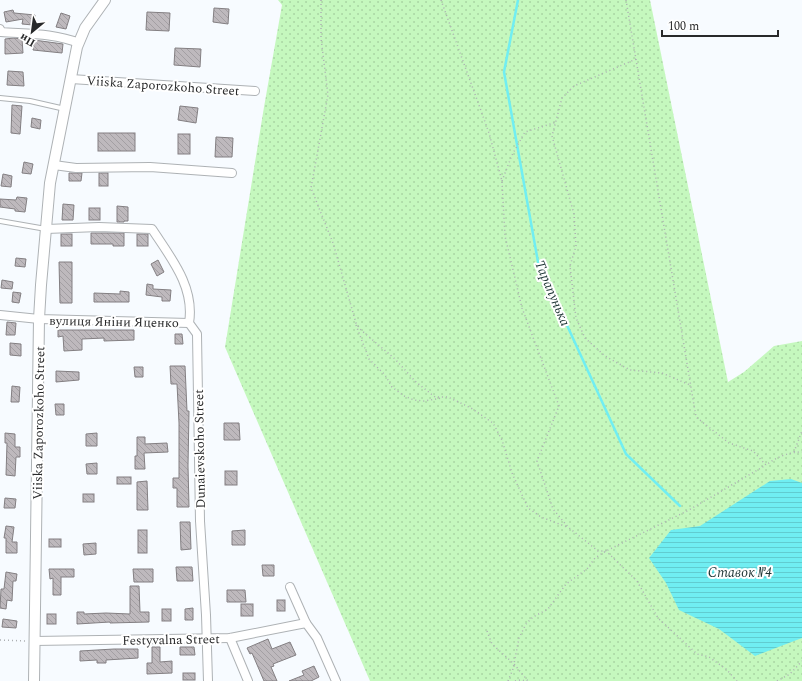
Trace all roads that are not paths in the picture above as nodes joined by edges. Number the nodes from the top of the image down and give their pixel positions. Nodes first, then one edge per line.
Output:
1 (105, 0) edge
2 (0, 29) edge
3 (79, 43) junction
4 (71, 79) junction
5 (255, 91) dead end
6 (0, 98) edge
7 (65, 109) junction
8 (54, 165) junction
9 (232, 173) dead end
10 (0, 221) edge
11 (46, 229) junction
12 (0, 315) edge
13 (39, 320) junction
14 (189, 323) junction
15 (290, 588) dead end
16 (306, 623) junction
17 (207, 637) junction
18 (230, 638) junction
19 (34, 642) junction
20 (34, 681) edge
21 (208, 681) edge
22 (248, 681) edge
23 (336, 681) edge

1 - 3 street, Viiska Zaporozkoho Street
2 - 3 street
3 - 4 street, Viiska Zaporozkoho Street
4 - 5 street, Viiska Zaporozkoho Street
4 - 7 street, Viiska Zaporozkoho Street
6 - 7 lane
7 - 8 street, Viiska Zaporozkoho Street
8 - 9 street
8 - 11 street, Viiska Zaporozkoho Street
10 - 11 lane
11 - 13 street, Viiska Zaporozkoho Street
11 - 14 street, Dunaievskoho Street
12 - 13 street, вулиця Яніни Яценко
13 - 14 street, вулиця Яніни Яценко
13 - 19 street, Viiska Zaporozkoho Street
14 - 17 street, Dunaievskoho Street
15 - 16 street
16 - 18 street, Festyvalna Street
16 - 23 street
17 - 18 street, Festyvalna Street
17 - 19 street, Festyvalna Street
17 - 21 street, Dunaievskoho Street
18 - 22 street
19 - 20 street, Viiska Zaporozkoho Street

